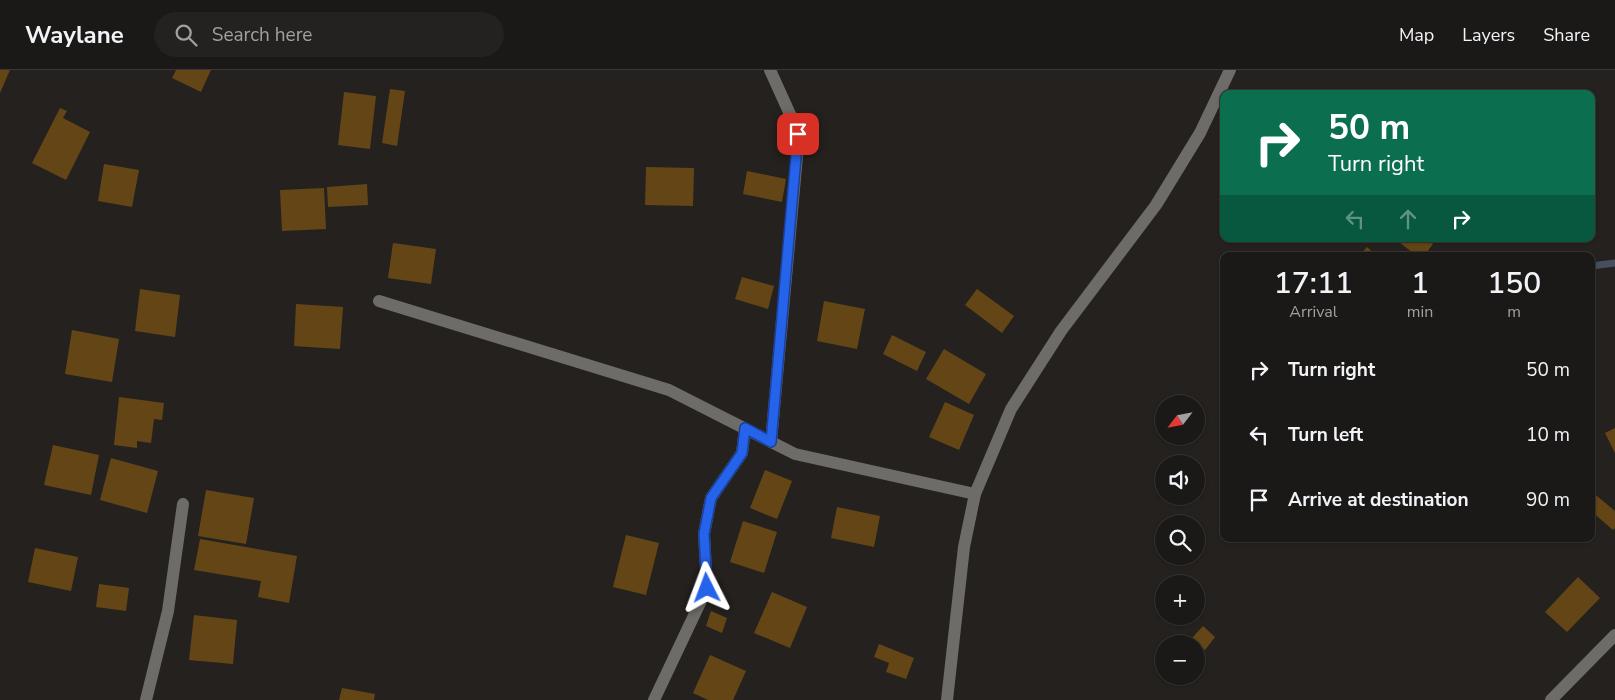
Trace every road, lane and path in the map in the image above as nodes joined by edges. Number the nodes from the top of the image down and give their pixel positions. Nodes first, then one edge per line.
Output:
1 (770, 70) edge
2 (1230, 70) edge
3 (1220, 90) edge
4 (1220, 91) edge
5 (379, 301) dead end
6 (745, 428) junction
7 (771, 442) junction
8 (976, 494) junction
9 (183, 504) dead end
10 (1615, 635) edge
11 (146, 700) edge
12 (654, 700) edge
13 (947, 700) edge
14 (1551, 700) edge

1 - 7 street
2 - 3 street
4 - 8 street
5 - 6 street
6 - 7 street
6 - 12 street
7 - 8 street
8 - 13 street
9 - 11 street
10 - 14 street

